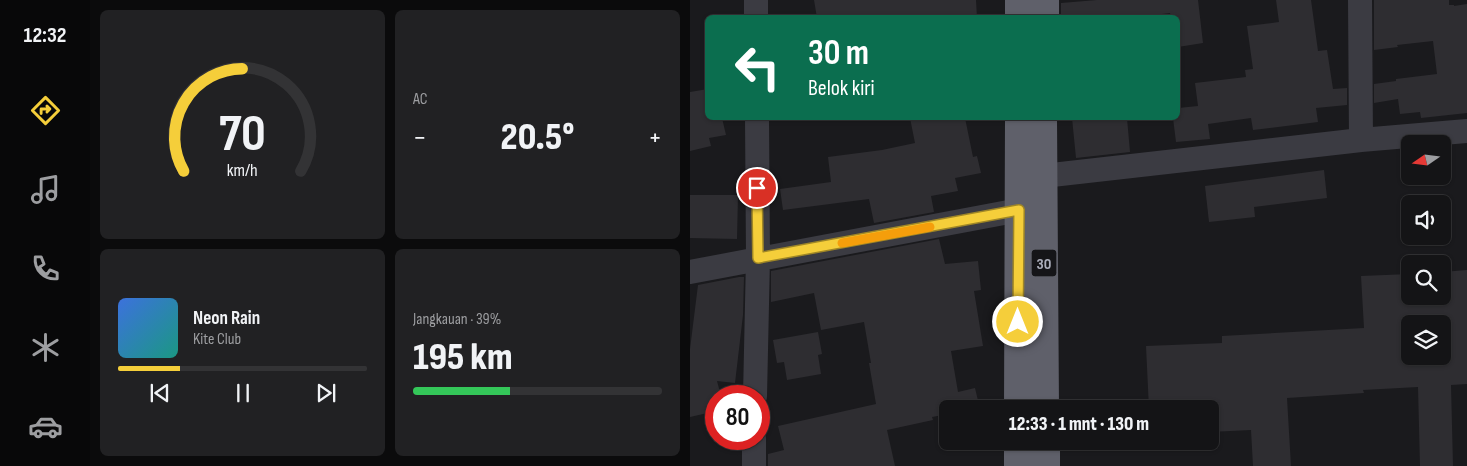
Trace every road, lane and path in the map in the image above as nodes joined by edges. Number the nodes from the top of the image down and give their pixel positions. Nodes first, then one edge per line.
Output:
1 (756, 0) edge
2 (1019, 0) edge
3 (1045, 0) edge
4 (1360, 0) edge
5 (756, 15) edge
6 (1019, 15) edge
7 (1044, 15) edge
8 (757, 120) edge
9 (1019, 120) edge
10 (1043, 120) edge
11 (1467, 131) edge
12 (1361, 140) junction
13 (1043, 176) junction
14 (1019, 210) junction
15 (758, 258) junction
16 (690, 272) edge
17 (755, 385) edge
18 (1018, 400) edge
19 (1045, 400) edge
20 (754, 450) edge
21 (1018, 450) edge
22 (1046, 450) edge
23 (754, 466) edge
24 (1018, 466) edge
25 (1046, 466) edge

1 - 5 street
2 - 6 highway
3 - 7 highway
4 - 12 street
8 - 15 street
9 - 14 highway, 30
10 - 13 highway, 30
11 - 12 street
12 - 13 street
13 - 19 highway, 30
14 - 15 street
14 - 18 highway, 30
15 - 16 street
15 - 17 street
20 - 23 street
21 - 24 highway
22 - 25 highway

